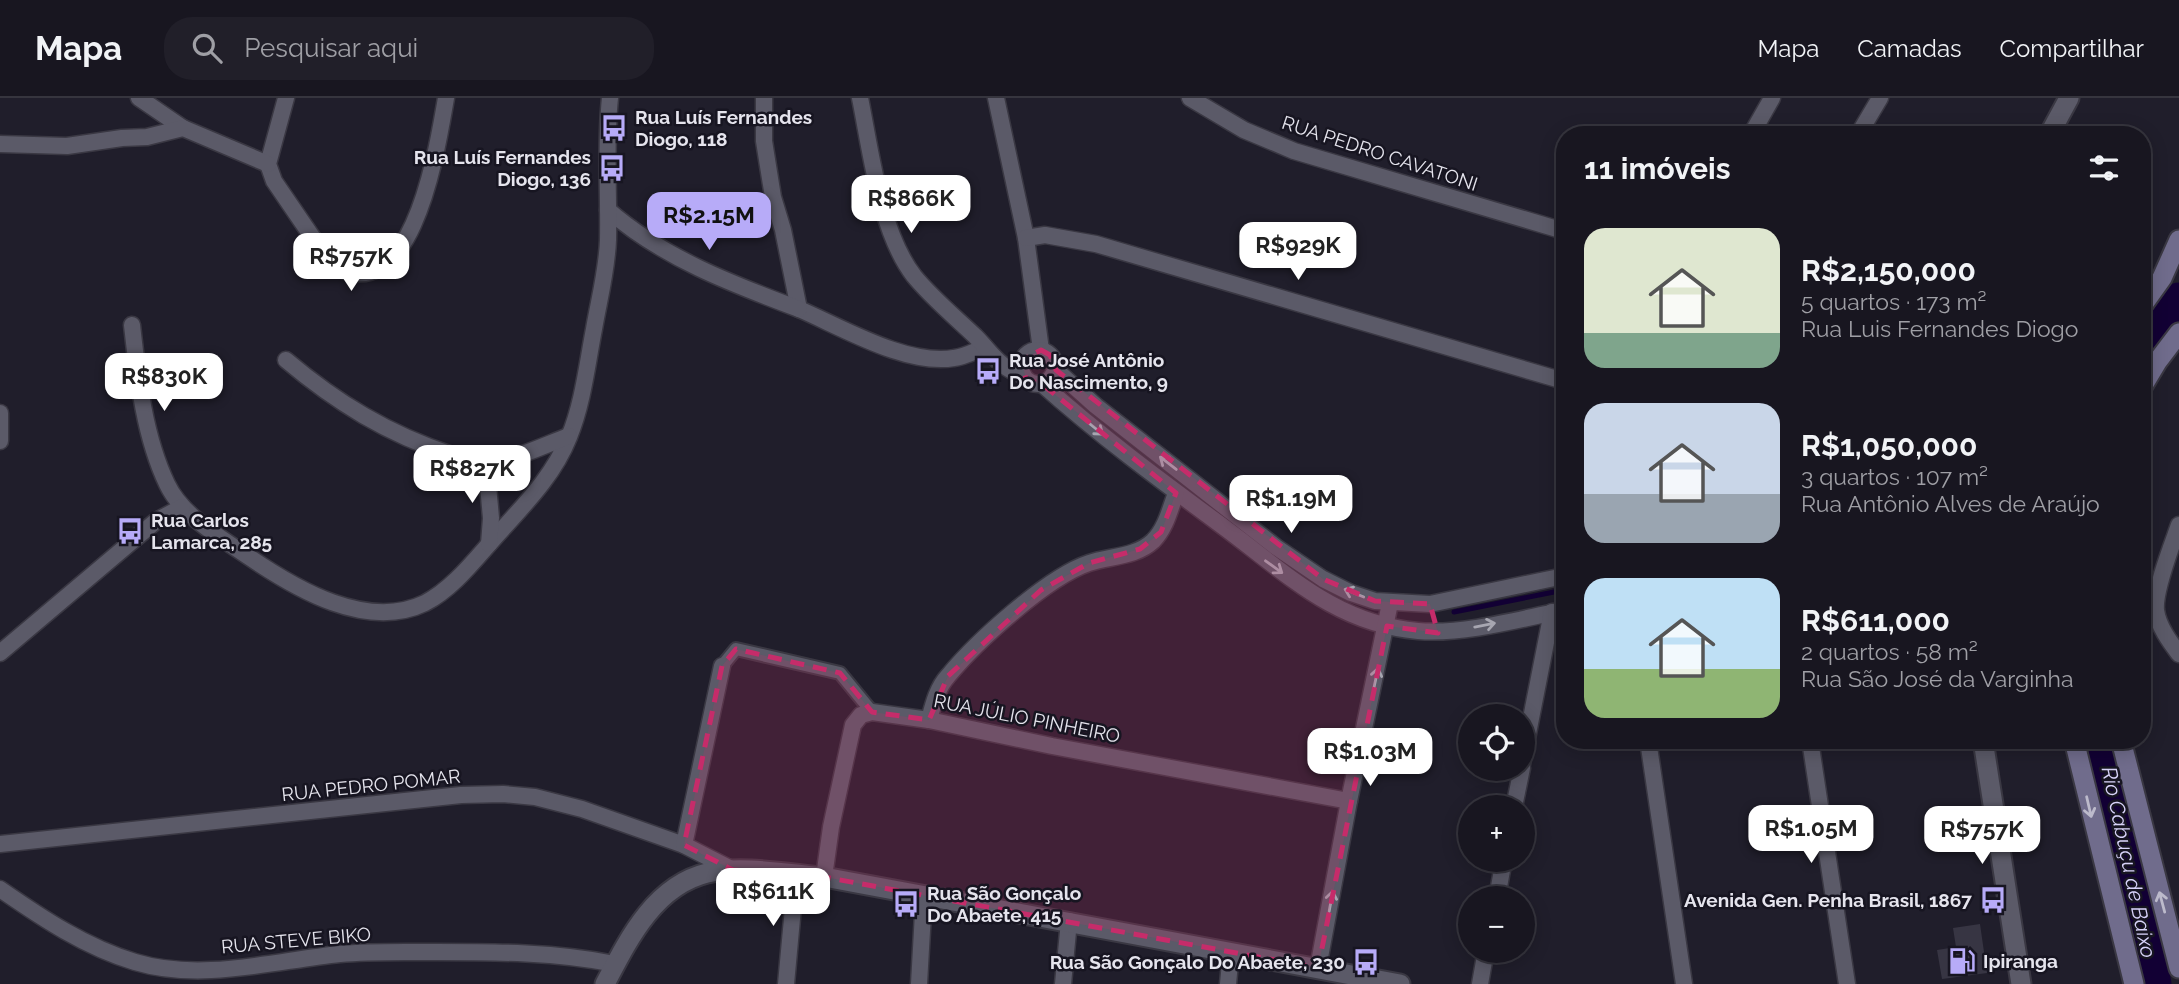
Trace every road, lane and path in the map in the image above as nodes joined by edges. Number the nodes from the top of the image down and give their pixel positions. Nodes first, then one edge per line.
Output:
1 (139, 98) edge
2 (286, 98) edge
3 (446, 98) edge
4 (610, 98) edge
5 (764, 98) edge
6 (860, 98) edge
7 (996, 98) edge
8 (1190, 98) edge
9 (1772, 98) edge
10 (1880, 98) edge
11 (2069, 98) edge
12 (1756, 126) edge
13 (1863, 126) edge
14 (2054, 126) edge
15 (183, 128) junction
16 (0, 145) edge
17 (268, 164) junction
18 (608, 210) junction
19 (1556, 229) edge
20 (1026, 238) junction
21 (2179, 240) edge
22 (2151, 293) edge
23 (799, 309) junction
24 (132, 325) dead end
25 (2179, 333) edge
26 (1041, 350) junction
27 (989, 351) junction
28 (286, 360) dead end
29 (1023, 368) junction
30 (1056, 370) junction
31 (2151, 372) edge
32 (1556, 379) edge
33 (1042, 384) junction
34 (0, 413) edge
35 (569, 436) junction
36 (0, 441) edge
37 (486, 464) junction
38 (1176, 493) junction
39 (182, 507) junction
40 (2179, 525) edge
41 (489, 544) junction
42 (1556, 578) edge
43 (1390, 603) junction
44 (1430, 604) junction
45 (1556, 611) edge
46 (1556, 620) edge
47 (1387, 626) junction
48 (1438, 632) junction
49 (0, 653) edge
50 (2179, 654) edge
51 (722, 666) joint
52 (1535, 710) edge
53 (872, 712) junction
54 (929, 720) junction
55 (1649, 749) edge
56 (1811, 749) edge
57 (1984, 749) edge
58 (2076, 749) edge
59 (2123, 749) edge
60 (1349, 802) junction
61 (0, 844) edge
62 (684, 845) junction
63 (733, 870) junction
64 (796, 875) junction
65 (824, 877) junction
66 (0, 889) edge
67 (924, 895) junction
68 (1069, 921) junction
69 (1231, 952) junction
70 (1484, 963) edge
71 (615, 964) junction
72 (1318, 968) junction
73 (2179, 968) edge
74 (605, 984) edge
75 (786, 984) edge
76 (919, 984) edge
77 (1063, 984) edge
78 (1228, 984) edge
79 (1401, 984) edge
80 (1480, 984) edge
81 (1684, 984) edge
82 (1847, 984) edge
83 (2021, 984) edge
84 (2134, 984) edge

1 - 15 street
2 - 17 street
3 - 17 street
4 - 18 street
5 - 23 street
6 - 27 street
7 - 20 street
8 - 19 street, RUA PEDRO CAVATONI
9 - 12 street
10 - 13 street
11 - 14 street
15 - 16 street
15 - 17 street
18 - 23 street
18 - 35 street
20 - 26 street
20 - 32 street
21 - 22 main road
23 - 27 street
24 - 39 street
25 - 31 main road
26 - 29 street
26 - 30 street
27 - 29 street
28 - 37 street
29 - 33 street
30 - 33 street
43 -> 30 street
33 -> 38 street
34 - 36 street
35 - 37 street
35 - 41 street
37 - 41 street
38 -> 47 street
38 - 54 street
39 - 41 street
39 - 49 street
40 - 50 street
42 - 44 street
43 - 44 street
43 - 47 street
44 - 48 street
48 -> 45 street
46 - 52 street
47 - 48 street
60 -> 47 street
51 - 53 street
51 - 62 street
53 - 54 street, RUA JÚLIO PINHEIRO
53 - 65 street
54 - 60 street, RUA JÚLIO PINHEIRO
55 - 81 street
56 - 82 street
57 - 83 street
58 -> 84 main road
73 -> 59 main road
72 -> 60 street
61 - 62 street, RUA PEDRO POMAR
62 - 63 street, RUA PEDRO POMAR
63 - 64 street
63 - 71 street
64 - 65 street
64 - 75 street
65 - 67 street
66 - 71 street, RUA STEVE BIKO
67 - 68 street
67 - 76 street
68 - 69 street
68 - 77 street
69 - 72 street
69 - 78 street
70 - 80 street
71 - 74 street
72 - 79 street

